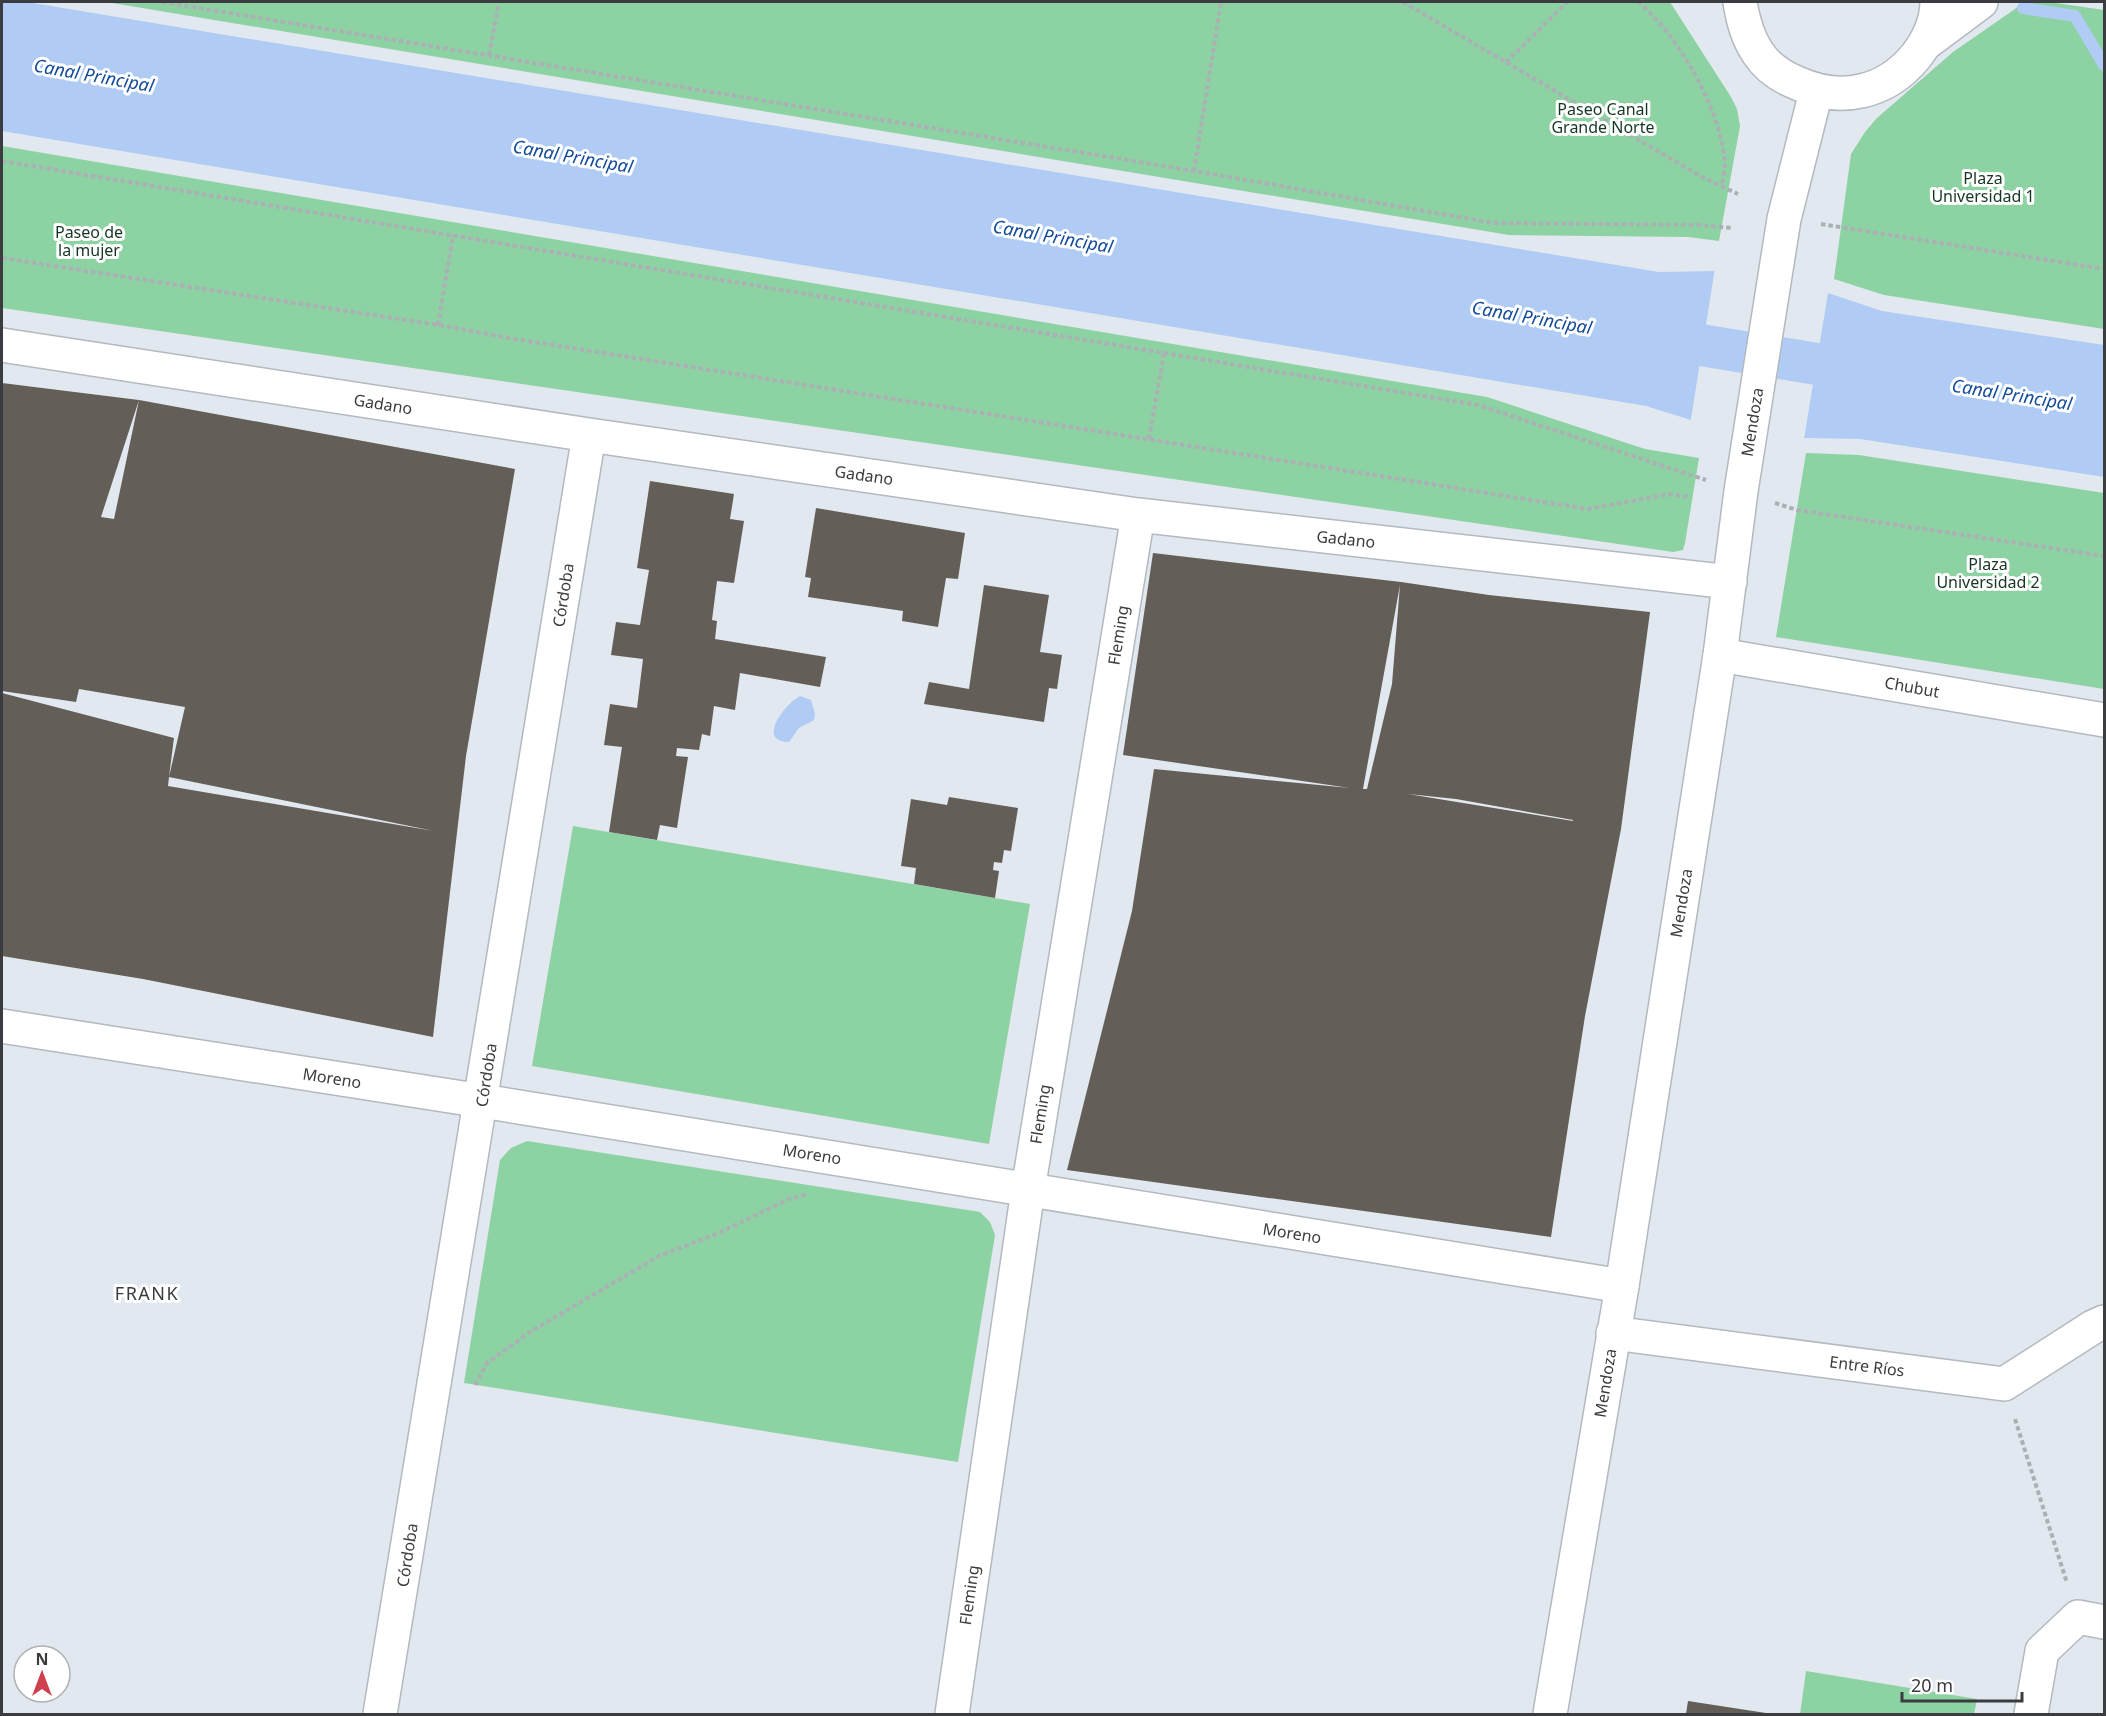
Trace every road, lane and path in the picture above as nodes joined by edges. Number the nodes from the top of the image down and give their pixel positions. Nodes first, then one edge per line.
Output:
1 (162, 2) edge
2 (499, 2) edge
3 (1221, 2) edge
4 (1403, 2) edge
5 (1567, 2) edge
6 (1638, 2) edge
7 (1740, 2) edge
8 (1937, 2) edge
9 (1981, 2) edge
10 (1926, 43) junction
11 (489, 55) junction
12 (1506, 62) junction
13 (1816, 92) junction
14 (2, 161) edge
15 (1194, 171) junction
16 (1722, 186) junction
17 (1738, 194) dead end
18 (1784, 219) junction
19 (1733, 228) dead end
20 (453, 235) junction
21 (2, 258) edge
22 (2104, 269) edge
23 (438, 325) junction
24 (2, 345) edge
25 (1164, 353) junction
26 (589, 435) junction
27 (1149, 439) junction
28 (1742, 491) junction
29 (1689, 497) dead end
30 (1138, 515) junction
31 (2104, 556) edge
32 (1730, 582) junction
33 (1720, 655) junction
34 (2104, 720) edge
35 (2, 1026) edge
36 (482, 1101) junction
37 (1028, 1191) junction
38 (809, 1194) dead end
39 (1622, 1286) junction
40 (2104, 1322) edge
41 (1613, 1333) junction
42 (2004, 1384) junction
43 (475, 1385) dead end
44 (2091, 1620) edge
45 (381, 1714) edge
46 (952, 1714) edge
47 (1550, 1714) edge
48 (2031, 1714) edge

1 - 11 path
2 - 11 path
3 - 15 path
4 - 12 path
5 - 12 path
6 - 16 path
7 - 13 street
8 - 10 street
9 - 10 street
10 - 13 street
11 - 15 path
12 - 16 path
13 - 18 street, Mendoza
14 - 20 path
15 - 19 path
16 - 17 path
18 - 22 path
18 - 28 street, Mendoza
20 - 23 path
20 - 25 path
21 - 23 path
23 - 27 path
24 - 26 street, Gadano
25 - 27 path
25 - 28 path
26 - 30 street, Gadano
26 - 36 street, Córdoba
27 - 29 path
28 - 31 path
28 - 32 street, Mendoza
30 - 32 street, Gadano
30 - 37 street, Fleming
32 - 33 street, Mendoza
33 - 34 street, Chubut
33 - 39 street, Mendoza
35 - 36 street, Moreno
36 - 37 street, Moreno
36 - 45 street, Córdoba
37 - 39 street, Moreno
37 - 46 street, Fleming
38 - 43 path
39 - 41 street, Mendoza
40 - 42 street
41 - 42 street, Entre Ríos
41 - 47 street, Mendoza
42 - 44 path
44 - 48 street

